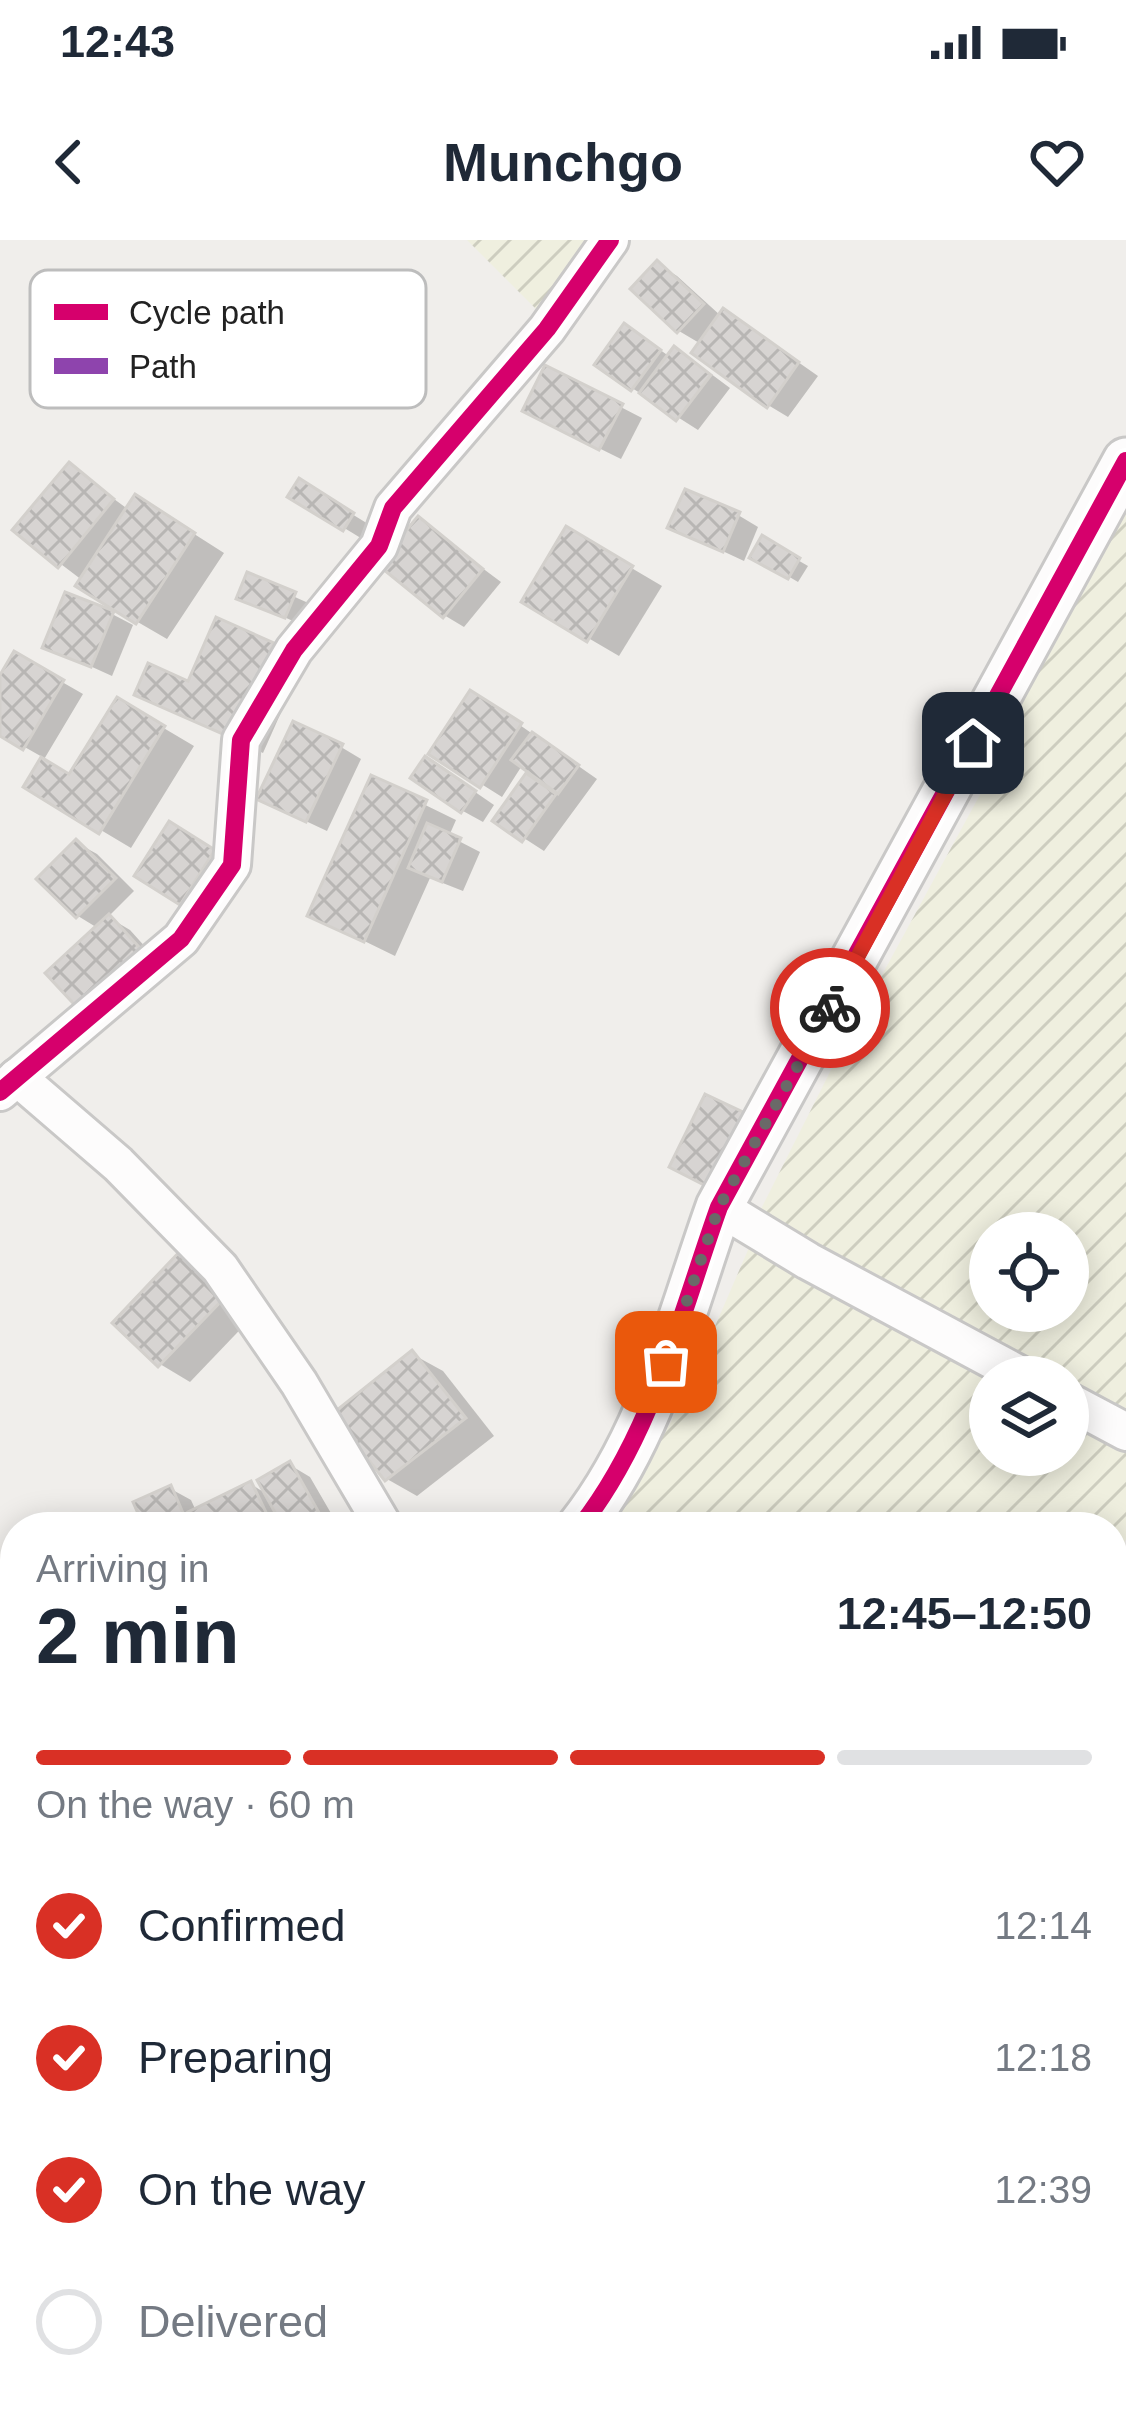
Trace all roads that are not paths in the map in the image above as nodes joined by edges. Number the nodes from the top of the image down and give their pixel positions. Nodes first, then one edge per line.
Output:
1 (610, 240) edge
2 (1126, 461) edge
3 (8, 1084) edge
4 (719, 1207) junction
5 (985, 1356) edge
6 (1089, 1412) edge
7 (1126, 1432) edge
8 (375, 1512) edge
9 (589, 1512) edge

1 - 3 street
2 - 4 street
3 - 8 street
4 - 5 street
4 - 9 street
6 - 7 street

